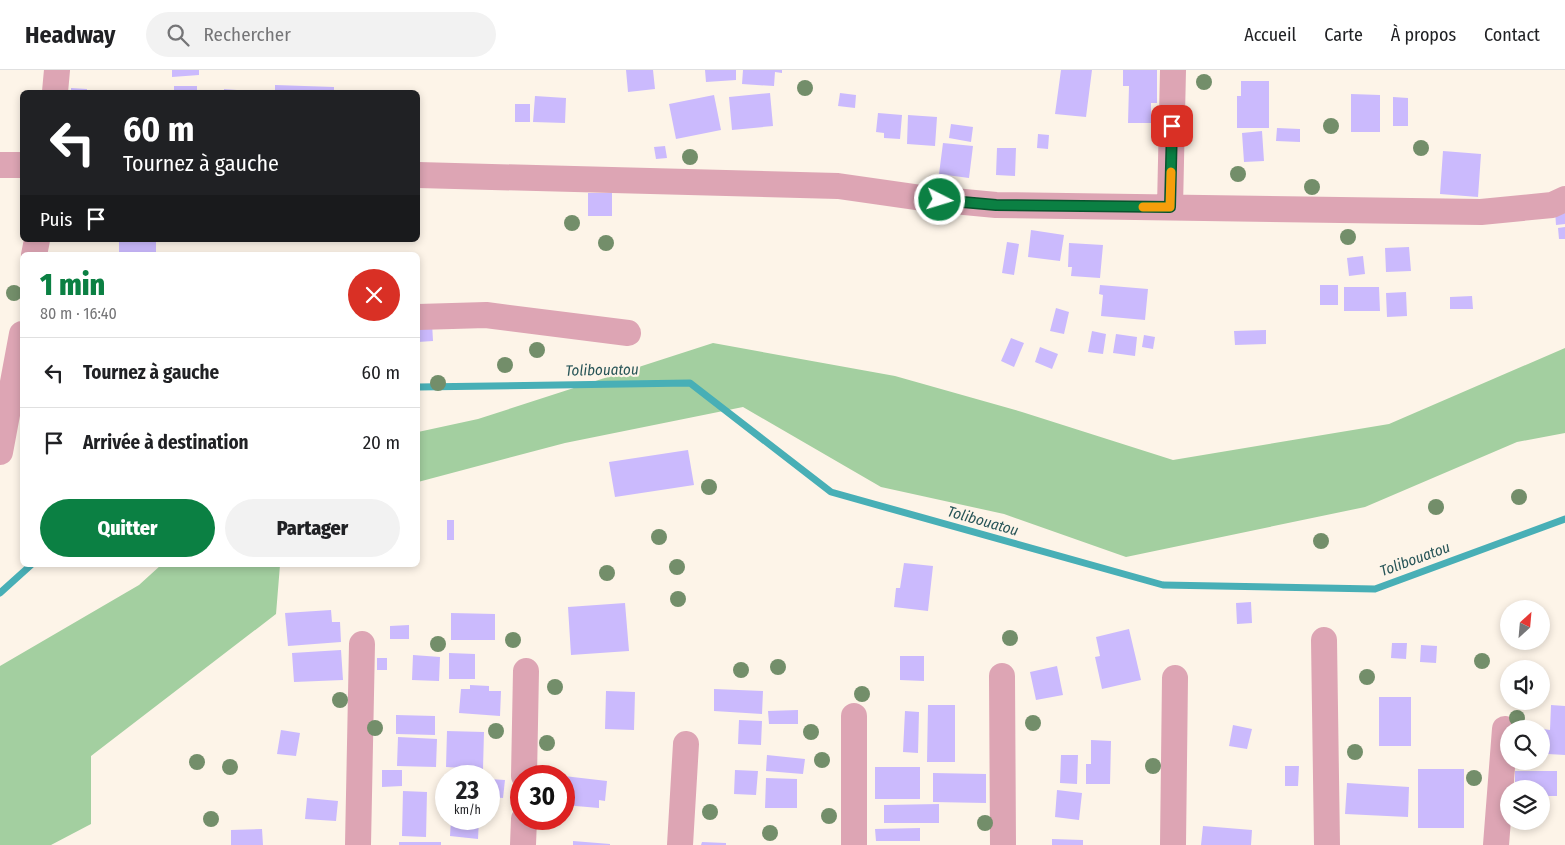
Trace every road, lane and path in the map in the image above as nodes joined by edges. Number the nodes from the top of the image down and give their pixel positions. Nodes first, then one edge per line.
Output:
1 (57, 70) edge
2 (1173, 70) edge
3 (54, 90) edge
4 (0, 165) edge
5 (20, 165) edge
6 (420, 175) edge
7 (1565, 199) edge
8 (1170, 207) junction
9 (420, 317) edge
10 (628, 333) dead end
11 (20, 338) edge
12 (0, 339) edge
13 (20, 348) edge
14 (0, 452) edge
15 (1324, 640) dead end
16 (362, 644) dead end
17 (526, 671) dead end
18 (1002, 676) dead end
19 (1175, 678) dead end
20 (854, 716) dead end
21 (686, 744) dead end
22 (524, 765) edge
23 (1502, 770) edge
24 (524, 830) edge
25 (358, 845) edge
26 (523, 845) edge
27 (680, 845) edge
28 (854, 845) edge
29 (1003, 845) edge
30 (1173, 845) edge
31 (1327, 845) edge
32 (1496, 845) edge

1 - 3 street
2 - 8 street
4 - 5 street
6 - 8 street
7 - 8 street
9 - 10 street
11 - 12 street
13 - 14 street
15 - 31 street
16 - 25 street
17 - 22 street
18 - 29 street
19 - 30 street
20 - 28 street
21 - 27 street
23 - 32 street
24 - 26 street

